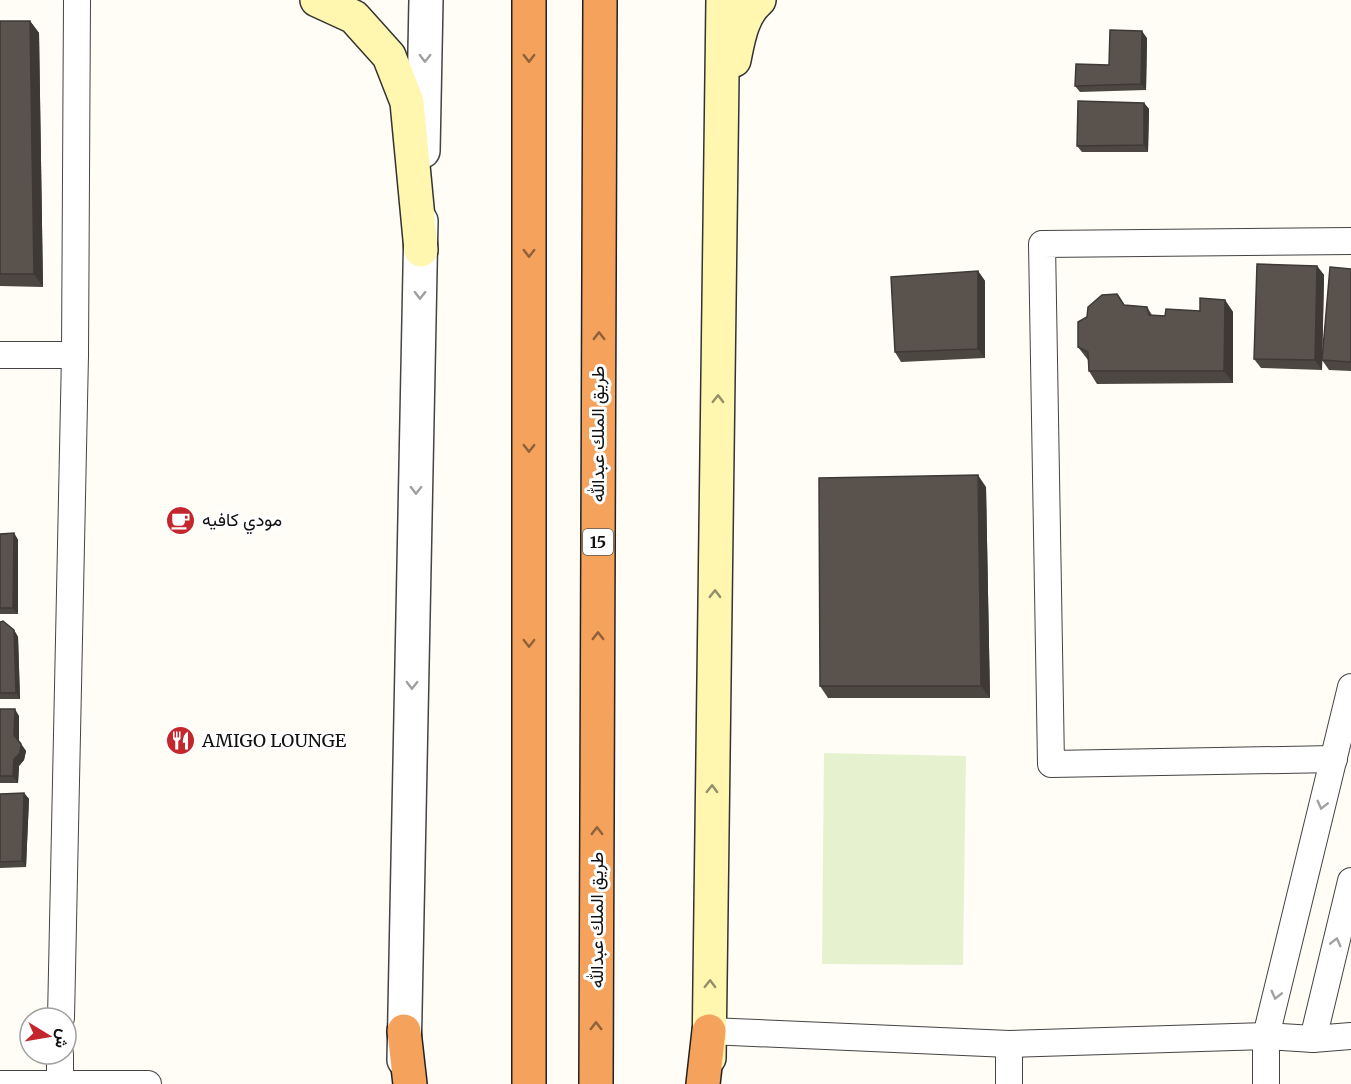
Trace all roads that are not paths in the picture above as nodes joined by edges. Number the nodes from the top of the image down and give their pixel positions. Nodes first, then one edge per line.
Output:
1 (77, 0) edge
2 (317, 0) edge
3 (426, 0) edge
4 (529, 0) edge
5 (600, 0) edge
6 (723, 0) edge
7 (759, 0) edge
8 (722, 112) junction
9 (1351, 242) edge
10 (421, 250) junction
11 (0, 355) edge
12 (75, 355) junction
13 (1351, 687) edge
14 (1334, 759) junction
15 (1351, 880) edge
16 (61, 1006) edge
17 (709, 1031) junction
18 (404, 1032) junction
19 (1266, 1036) junction
20 (1351, 1036) edge
21 (1312, 1040) junction
22 (1009, 1044) junction
23 (60, 1066) edge
24 (0, 1084) edge
25 (60, 1084) edge
26 (148, 1084) edge
27 (405, 1084) edge
28 (410, 1084) edge
29 (529, 1084) edge
30 (596, 1084) edge
31 (703, 1084) edge
32 (709, 1084) edge
33 (1009, 1084) edge
34 (1266, 1084) edge

1 - 12 street
2 - 10 main road
3 -> 10 street
4 -> 29 highway
30 -> 5 highway, طريق الملك عبدالله / 15
6 - 8 main road
7 - 8 main road
17 -> 8 main road
9 - 14 street
10 -> 18 street
11 - 12 street
12 - 16 street
13 - 14 street
14 -> 19 street
21 -> 15 street
17 - 22 street
17 - 31 highway
17 - 32 main road
18 - 27 street
18 - 28 highway
19 - 21 street
19 - 22 street
19 - 34 street
20 - 21 street
22 - 33 street
23 - 25 street
24 - 25 street
25 - 26 street

